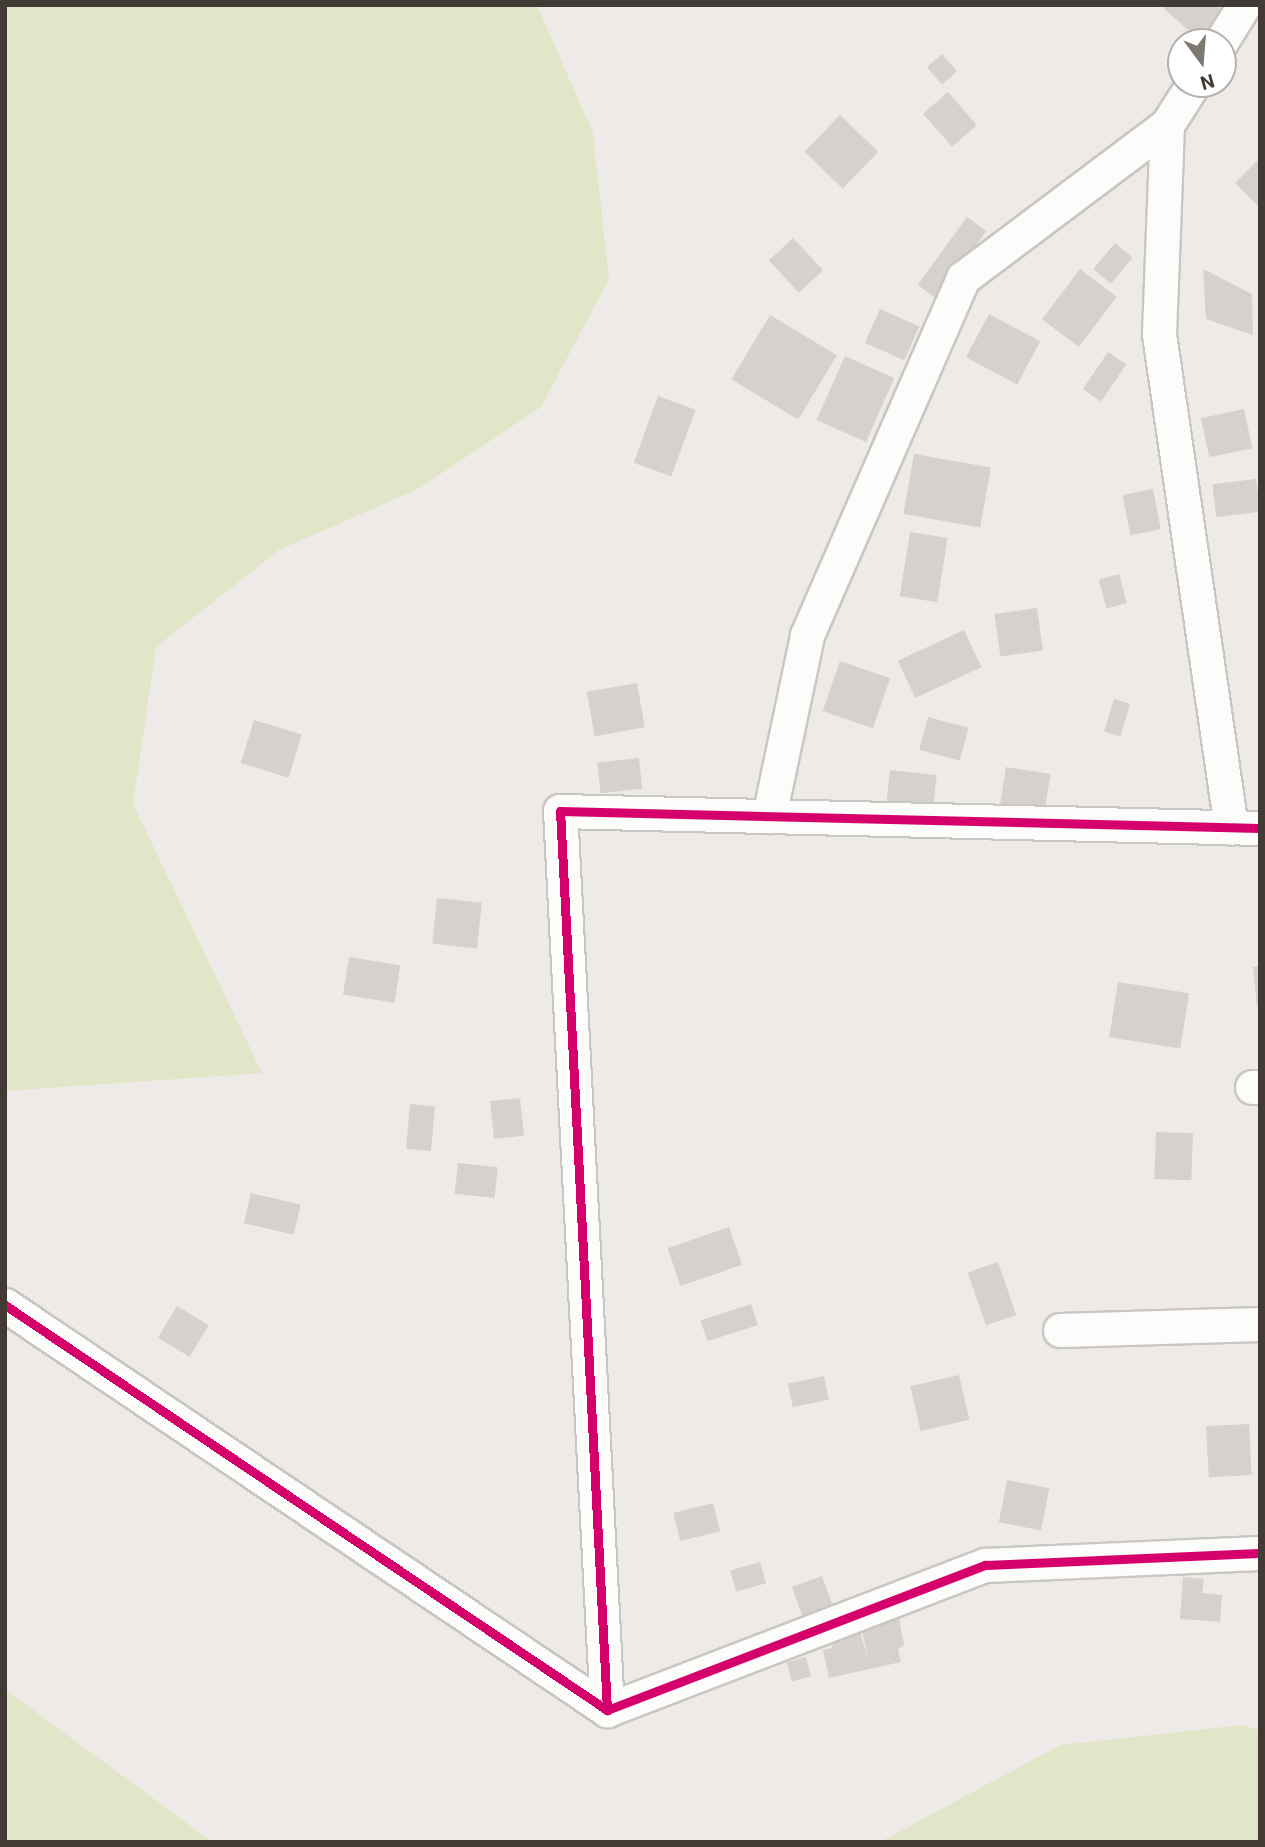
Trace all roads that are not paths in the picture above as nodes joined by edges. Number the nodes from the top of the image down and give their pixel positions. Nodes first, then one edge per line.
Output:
1 (1244, 5) edge
2 (1230, 28) edge
3 (1185, 98) edge
4 (1167, 125) junction
5 (769, 816) junction
6 (1246, 828) edge
7 (5, 1305) edge
8 (1260, 1324) edge
9 (1060, 1330) dead end
10 (1260, 1553) edge
11 (607, 1710) junction

1 - 2 street
3 - 4 street
4 - 5 street
4 - 6 street
5 - 6 street
5 - 11 street
7 - 11 street
8 - 9 street
10 - 11 street

